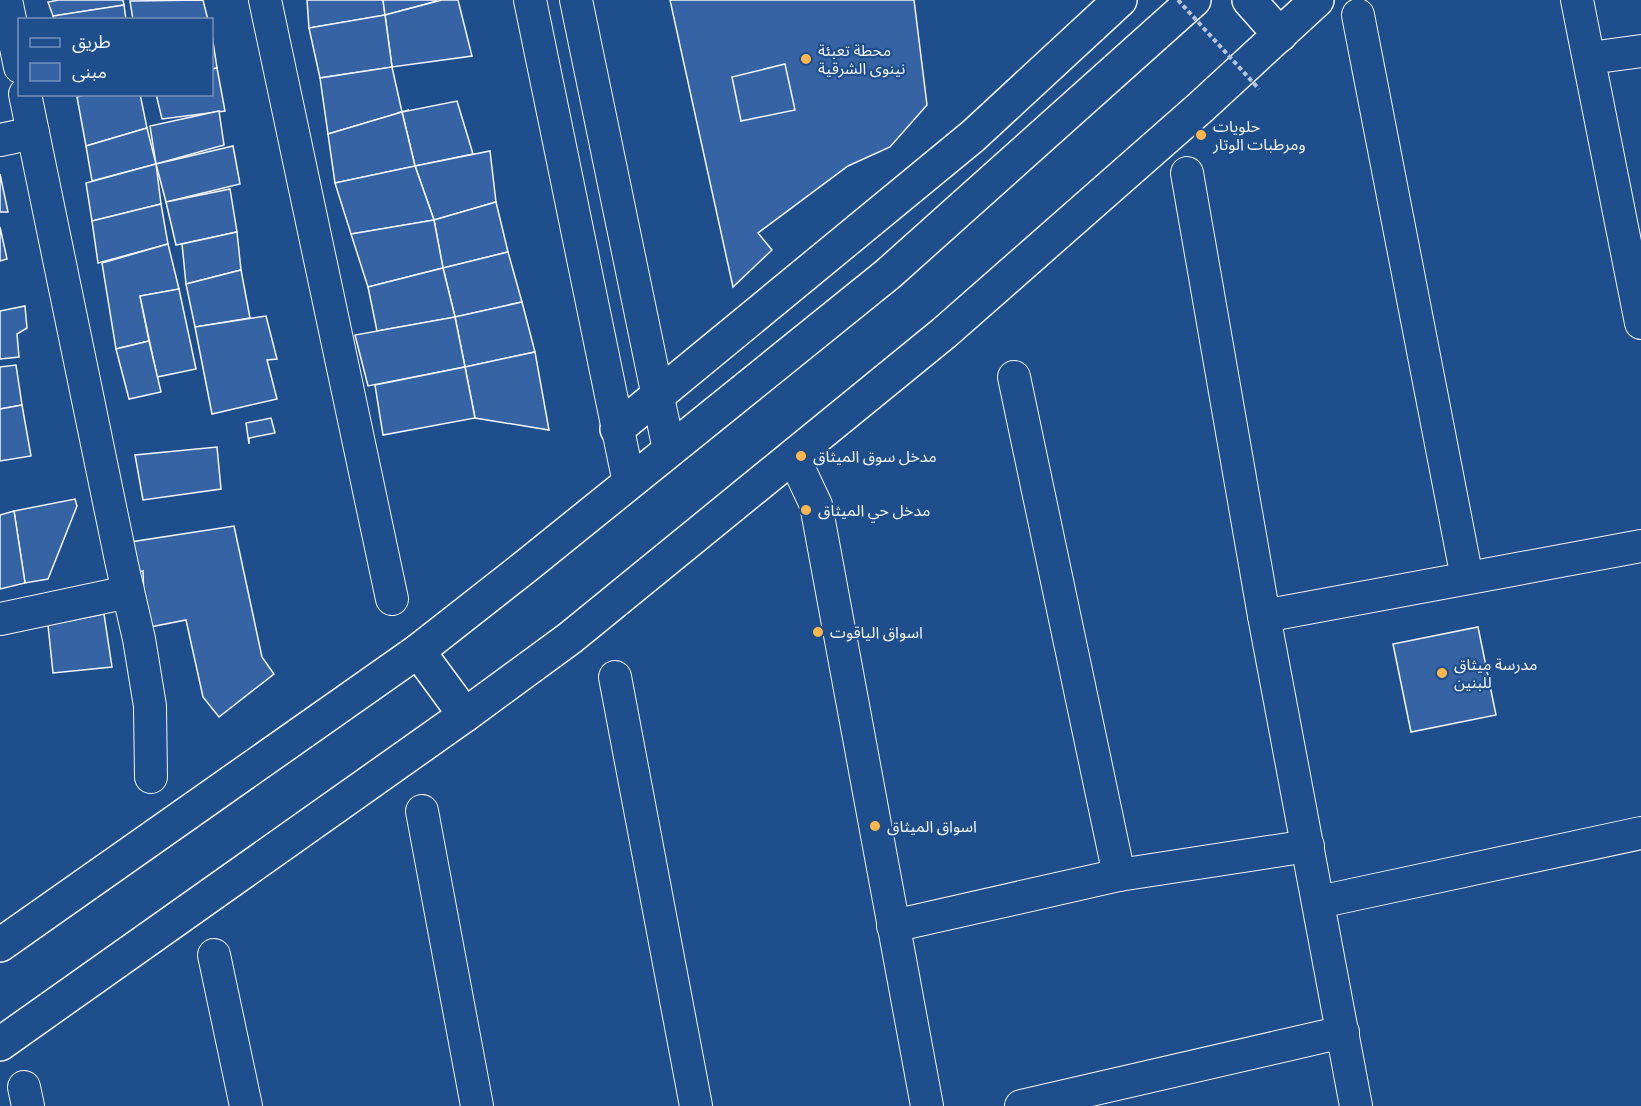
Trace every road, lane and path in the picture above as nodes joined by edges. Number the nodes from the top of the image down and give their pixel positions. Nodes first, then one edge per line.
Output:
1 (6, 0) edge
2 (265, 0) edge
3 (530, 0) edge
4 (576, 0) edge
5 (1120, 0) edge
6 (1178, 0) edge
7 (1194, 0) edge
8 (1249, 0) edge
9 (1317, 0) edge
10 (1577, 0) edge
11 (1358, 15) dead end
12 (1280, 35) junction
13 (1641, 51) edge
14 (18, 57) edge
15 (1590, 58) junction
16 (1259, 89) dead end
17 (25, 96) edge
18 (33, 133) junction
19 (0, 140) edge
20 (1187, 173) dead end
21 (1641, 323) edge
22 (1014, 377) dead end
23 (657, 396) junction
24 (617, 429) junction
25 (669, 450) junction
26 (793, 456) junction
27 (629, 483) junction
28 (1641, 546) edge
29 (1467, 578) junction
30 (128, 592) junction
31 (392, 599) dead end
32 (1264, 616) junction
33 (0, 619) edge
34 (418, 651) junction
35 (615, 677) dead end
36 (465, 715) junction
37 (151, 777) dead end
38 (422, 811) dead end
39 (1641, 833) edge
40 (1308, 846) junction
41 (1119, 875) junction
42 (1319, 902) junction
43 (893, 926) junction
44 (0, 945) edge
45 (214, 955) dead end
46 (1343, 1032) junction
47 (0, 1044) edge
48 (246, 1106) edge
49 (477, 1106) edge
50 (696, 1106) edge
51 (927, 1106) edge
52 (1022, 1106) edge
53 (1356, 1106) edge

1 - 14 street
2 - 31 street
3 - 24 street
4 - 23 street
5 - 23 main road
6 - 16 path, bridge
7 - 25 main road
8 - 12 main road
9 - 12 main road
10 - 15 street
11 - 29 street
12 - 26 main road
13 - 15 street
15 - 21 street
17 - 18 street
18 - 19 street
18 - 30 street
20 - 32 street
22 - 41 street
23 - 24 main road
23 - 25 street
24 - 27 street
25 - 27 main road
26 - 36 main road
26 - 43 street
27 - 34 main road
28 - 29 street
29 - 32 street
30 - 33 street
30 - 37 street
32 - 40 street
34 - 36 main road
34 - 44 main road
35 - 50 street
36 - 47 main road
38 - 49 street
39 - 42 street
40 - 41 street
40 - 42 street
41 - 43 street
42 - 46 street
43 - 51 street
45 - 48 street
46 - 52 street
46 - 53 street

